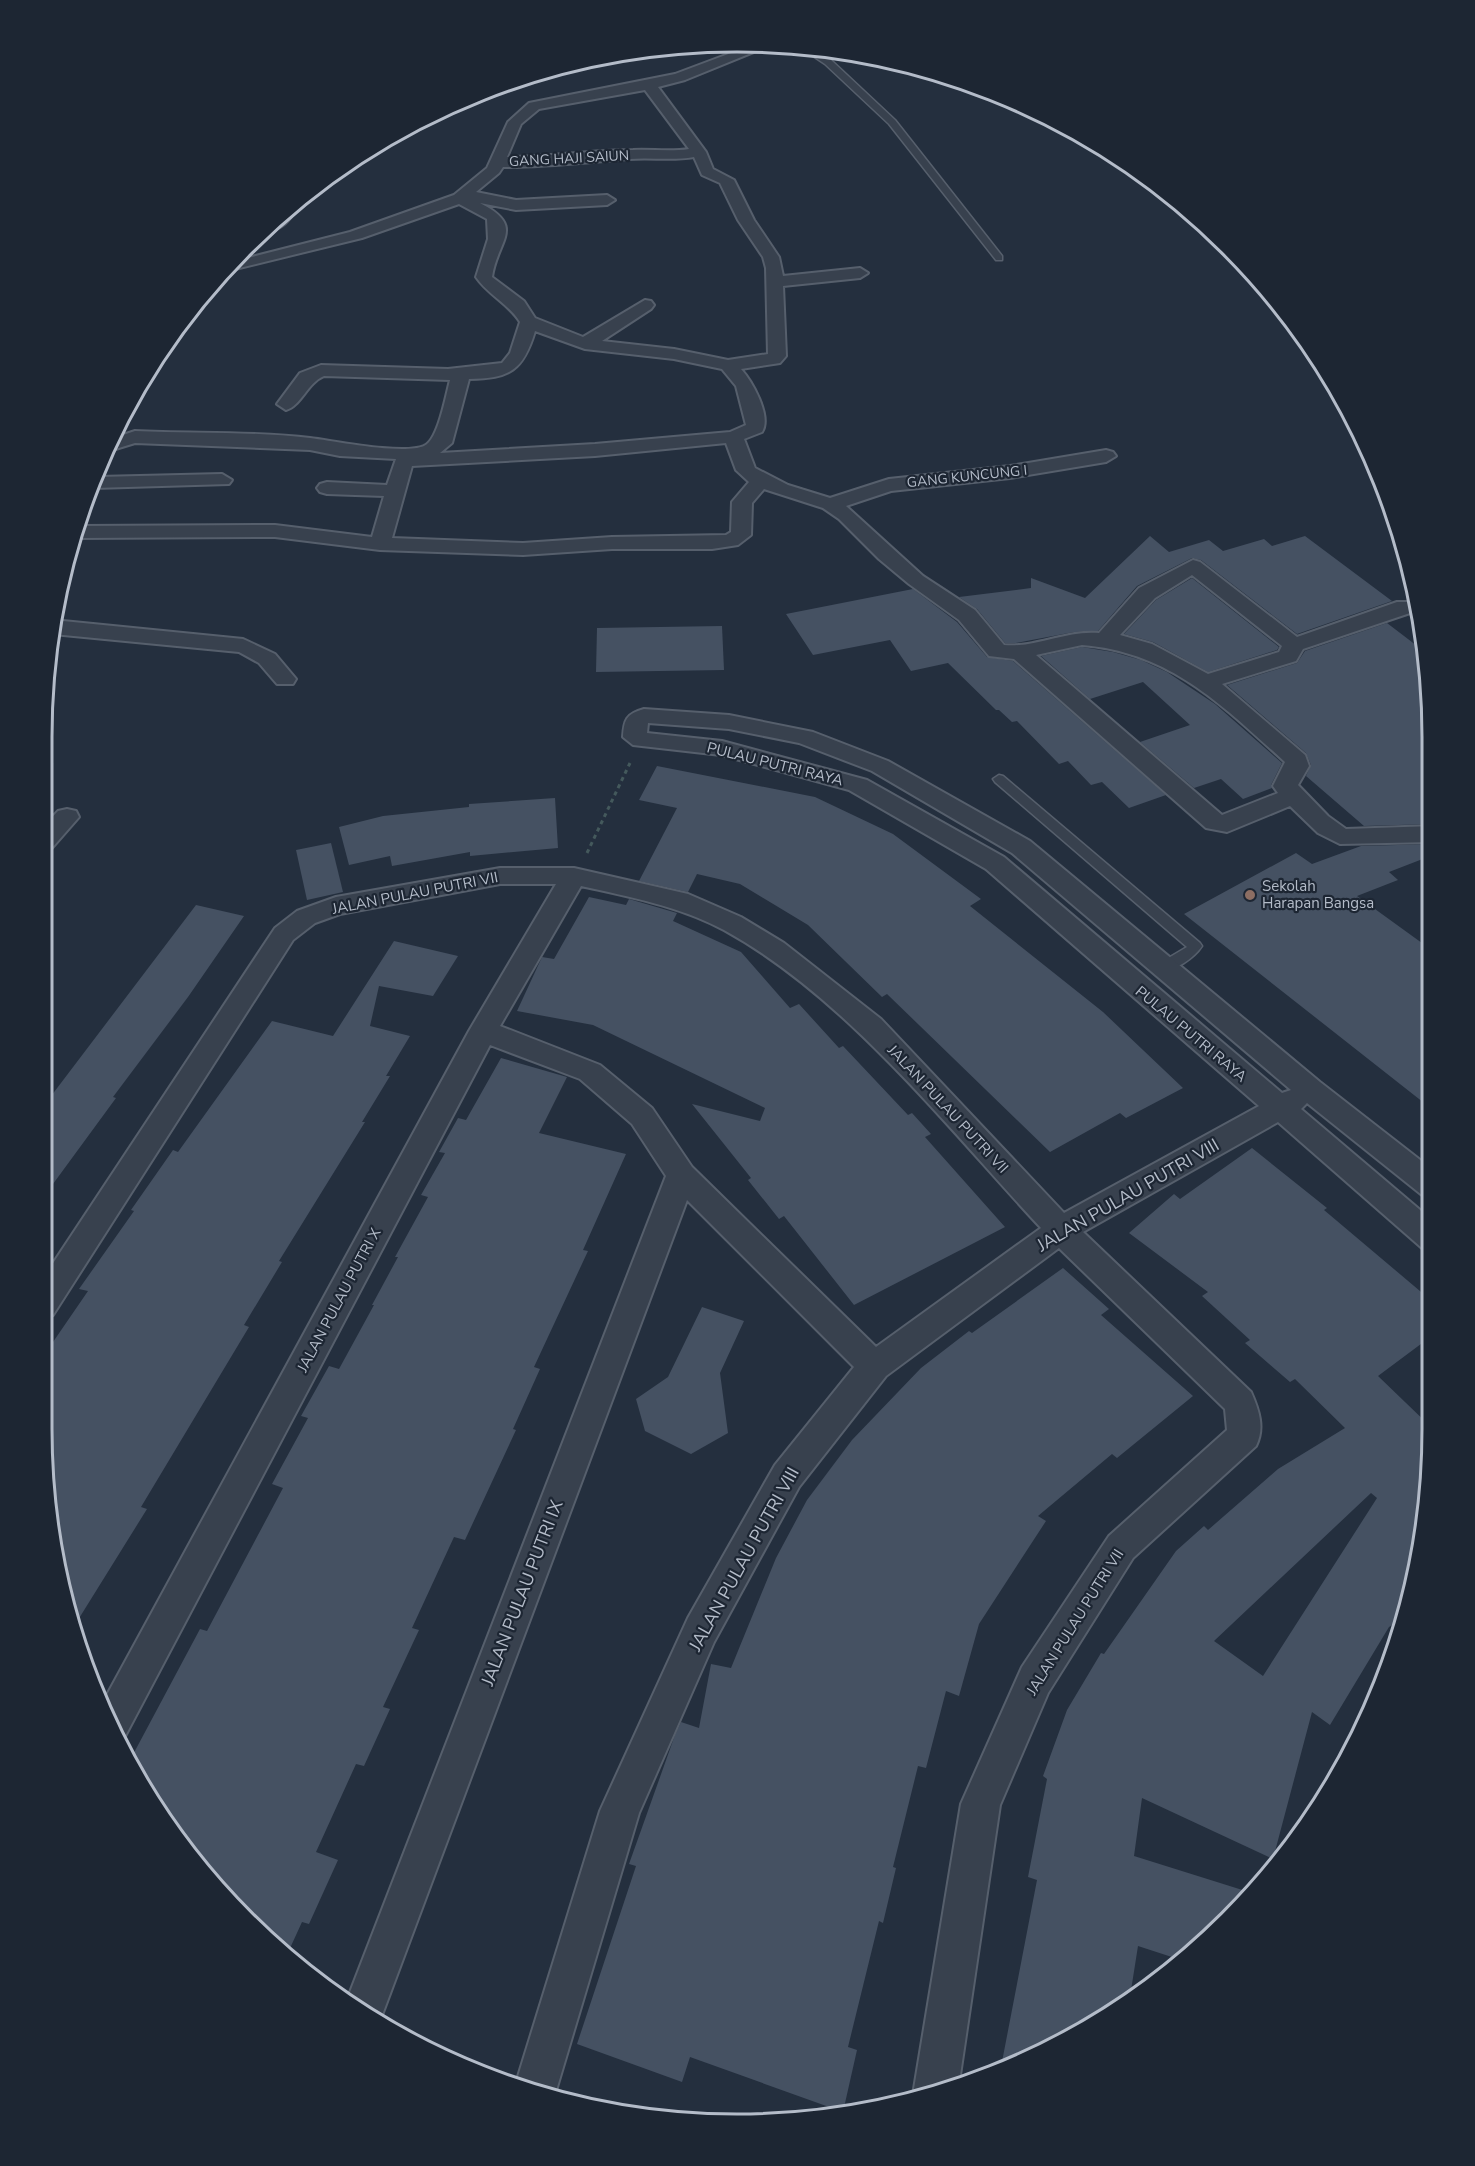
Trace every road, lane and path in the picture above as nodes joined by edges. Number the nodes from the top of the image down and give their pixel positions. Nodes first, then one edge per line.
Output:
1 (745, 52) edge
2 (821, 57) edge
3 (649, 85) junction
4 (699, 152) junction
5 (499, 162) junction
6 (463, 196) junction
7 (607, 200) dead end
8 (999, 258) dead end
9 (243, 264) edge
10 (860, 273) dead end
11 (775, 282) junction
12 (645, 305) dead end
13 (530, 322) junction
14 (585, 344) junction
15 (728, 365) junction
16 (461, 374) junction
17 (286, 404) dead end
18 (733, 437) junction
19 (119, 444) edge
20 (1106, 456) dead end
21 (405, 458) junction
22 (222, 480) dead end
23 (761, 480) junction
24 (102, 483) edge
25 (327, 488) dead end
26 (397, 491) junction
27 (830, 504) junction
28 (84, 532) edge
29 (380, 544) junction
30 (1405, 607) dead end
31 (62, 628) edge
32 (1104, 640) junction
33 (1294, 645) junction
34 (1019, 652) junction
35 (285, 680) dead end
36 (1204, 683) junction
37 (641, 740) junction
38 (880, 766) junction
39 (999, 779) dead end
40 (858, 785) junction
41 (1293, 795) junction
42 (67, 817) dead end
43 (52, 833) edge
44 (1422, 833) edge
45 (574, 876) junction
46 (1165, 966) junction
47 (483, 1031) junction
48 (1310, 1090) junction
49 (1280, 1109) junction
50 (681, 1175) junction
51 (1422, 1178) edge
52 (1061, 1230) junction
53 (1422, 1230) edge
54 (52, 1291) edge
55 (874, 1366) junction
56 (116, 1716) edge
57 (366, 2004) edge
58 (537, 2083) edge
59 (937, 2083) edge

1 - 3 street
2 - 8 lane
3 - 4 street
3 - 5 street
4 - 5 street, GANG HAJI SAIUN
4 - 11 street
5 - 6 street
6 - 7 street
6 - 9 street
6 - 13 street
10 - 11 street
11 - 15 street
12 - 14 street
13 - 14 street
13 - 16 street
14 - 15 street
15 - 18 street
16 - 17 street
16 - 21 street
18 - 21 street
18 - 23 street
19 - 21 street
20 - 27 street, GANG KUNCUNG I
21 - 26 street
22 - 24 street
23 - 27 street
23 - 29 street
25 - 26 street
26 - 29 street
27 - 34 street
28 - 29 street
30 - 33 street
31 - 35 street
32 - 33 street
32 - 34 street
32 - 36 street
33 - 36 street
34 - 41 street
36 - 41 street
37 - 38 street, PULAU PUTRI RAYA
37 - 40 street, PULAU PUTRI RAYA
37 - 45 path
38 - 40 street
38 - 46 street, PULAU PUTRI RAYA
39 - 46 lane
40 - 49 street, PULAU PUTRI RAYA
41 - 44 street
42 - 43 street
45 - 47 street, JALAN PULAU PUTRI X
45 - 52 street, JALAN PULAU PUTRI VII
45 - 54 street, JALAN PULAU PUTRI VII
46 - 48 street, PULAU PUTRI RAYA
47 - 50 street
47 - 56 street, JALAN PULAU PUTRI X
48 - 49 street, JALAN PULAU PUTRI VIII
48 - 51 street, PULAU PUTRI RAYA
49 - 52 street, JALAN PULAU PUTRI VIII
49 - 53 street, PULAU PUTRI RAYA
50 - 55 street
50 - 57 street, JALAN PULAU PUTRI IX
52 - 55 street, JALAN PULAU PUTRI VIII
52 - 59 street, JALAN PULAU PUTRI VII
55 - 58 street, JALAN PULAU PUTRI VIII

